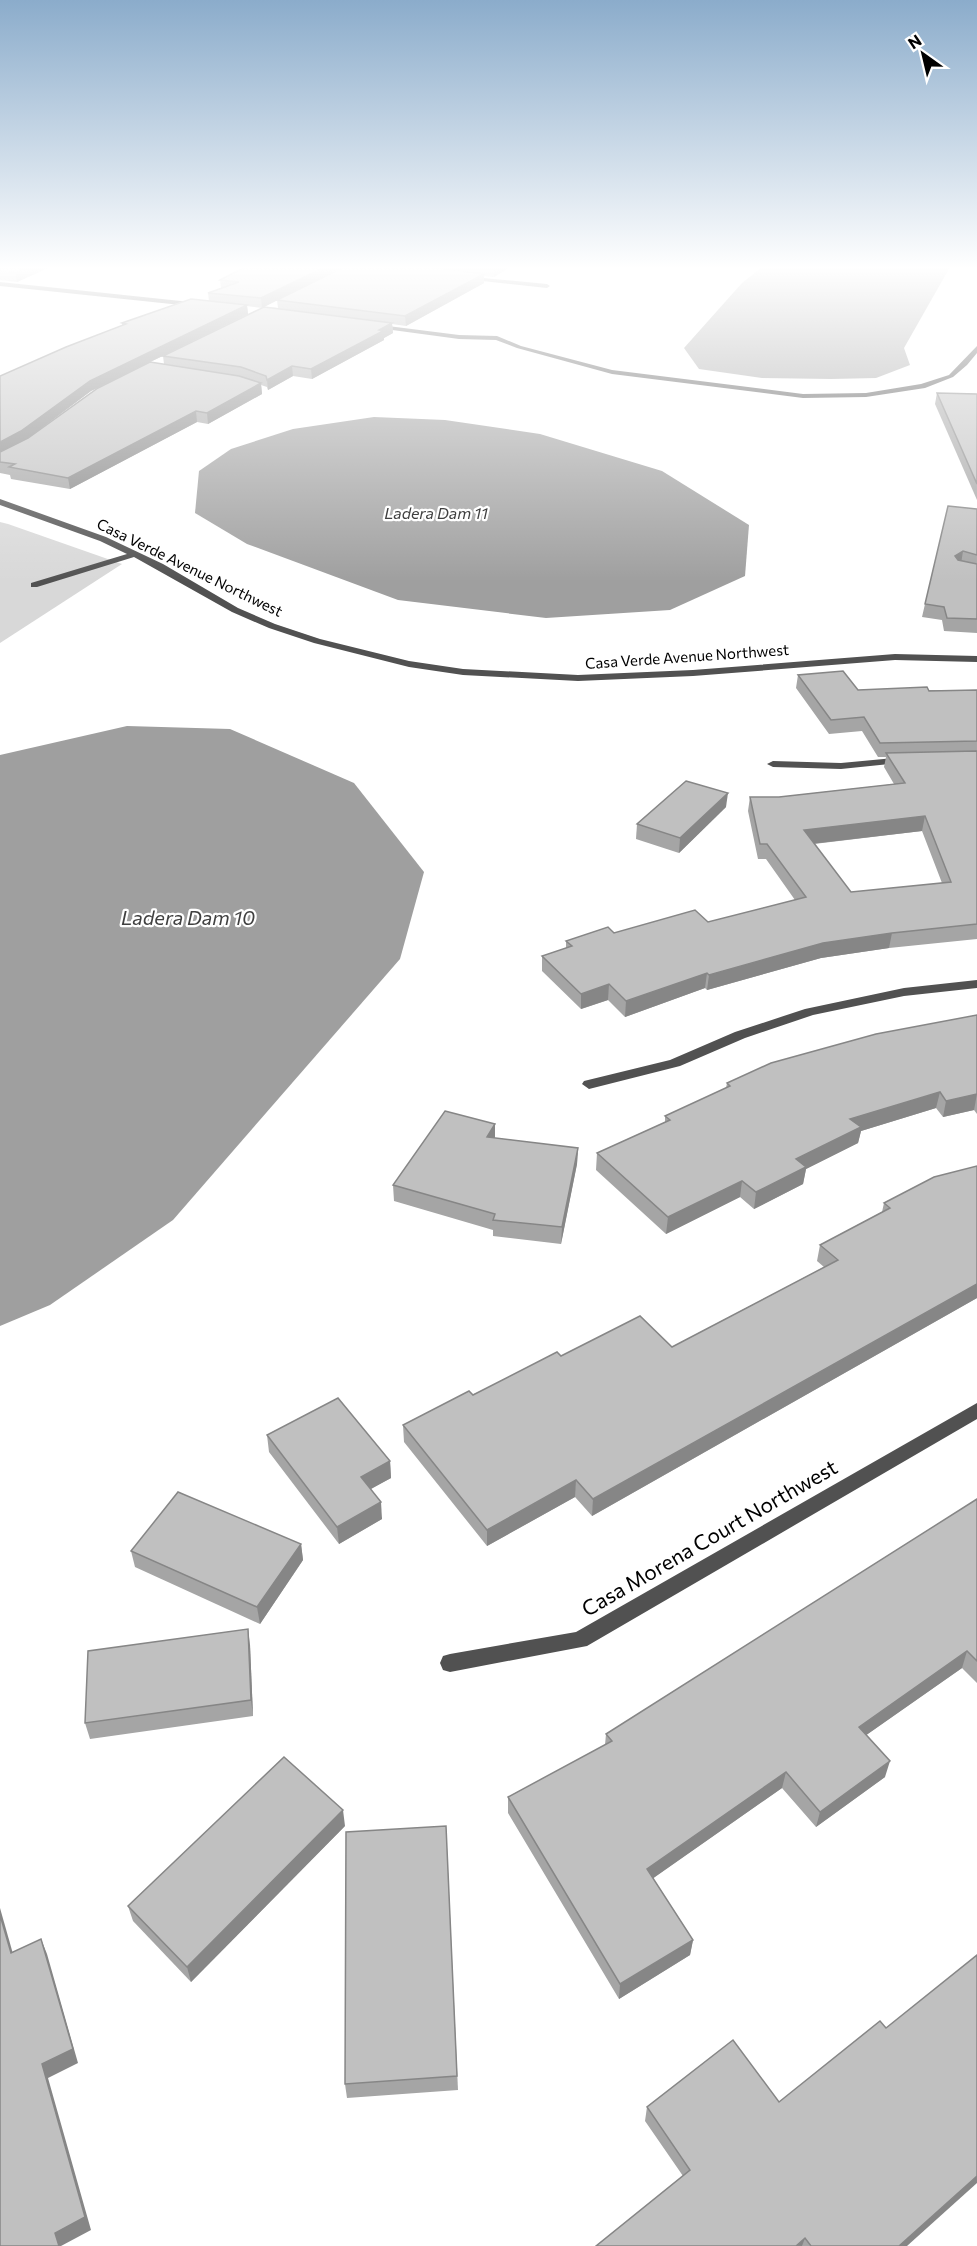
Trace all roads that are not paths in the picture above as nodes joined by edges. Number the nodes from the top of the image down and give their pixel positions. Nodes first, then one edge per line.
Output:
1 (611, 372) edge
2 (956, 372) edge
3 (0, 502) edge
4 (135, 554) junction
5 (34, 585) dead end
6 (977, 659) edge
7 (912, 760) edge
8 (773, 764) dead end
9 (977, 984) edge
10 (589, 1084) dead end
11 (977, 1410) edge
12 (450, 1663) dead end

1 - 2 street
3 - 4 street, Casa Verde Avenue Northwest
4 - 5 street
4 - 6 street, Casa Verde Avenue Northwest
7 - 8 street
9 - 10 street
11 - 12 street, Casa Morena Court Northwest

